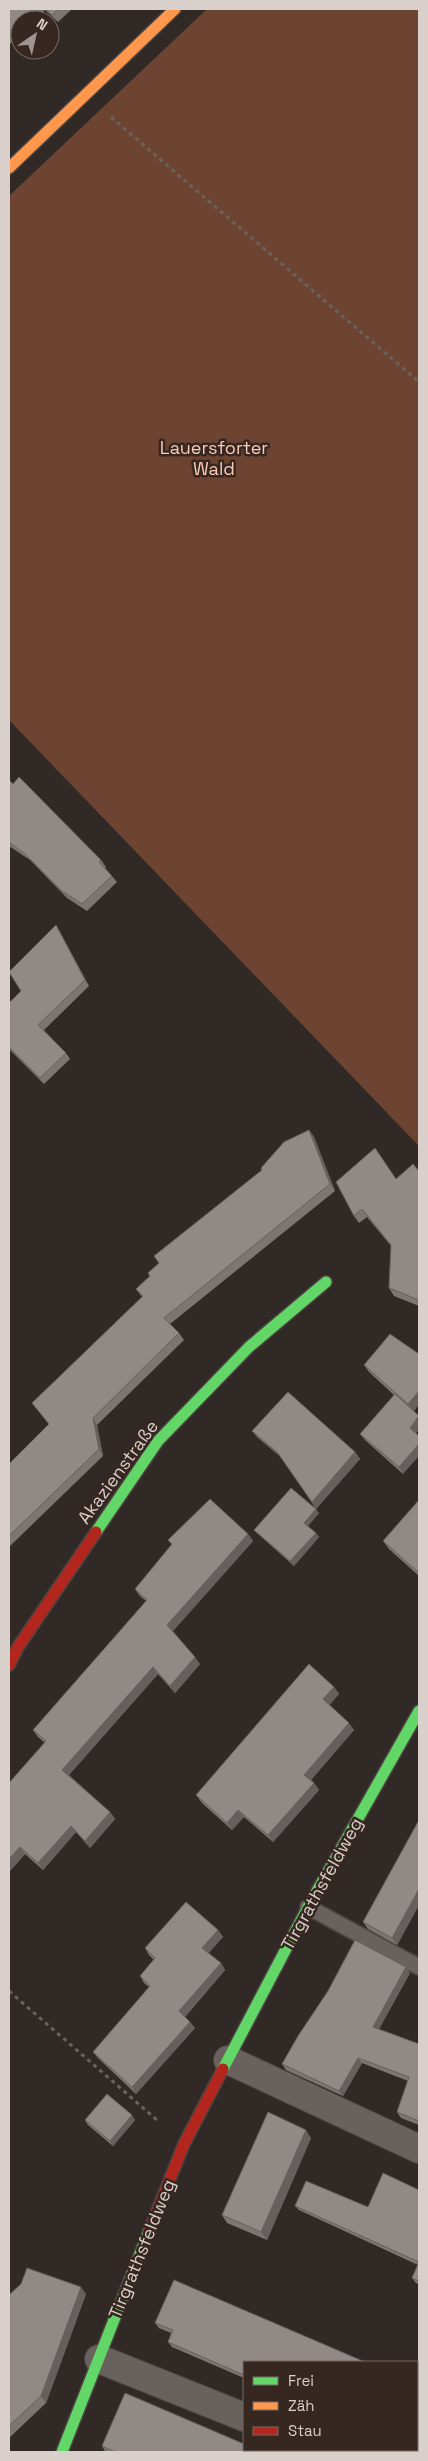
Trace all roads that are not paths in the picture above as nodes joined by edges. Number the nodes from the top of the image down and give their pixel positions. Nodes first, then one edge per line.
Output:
1 (176, 9) edge
2 (9, 168) edge
3 (326, 1282) dead end
4 (12, 1650) edge
5 (417, 1720) edge
6 (308, 1907) junction
7 (419, 1967) edge
8 (228, 2060) junction
9 (419, 2149) edge
10 (99, 2359) junction
11 (243, 2417) edge
12 (62, 2452) edge

1 - 2 street
3 - 4 street, Akazienstraße
5 - 6 street, Tirgrathsfeldweg
6 - 7 lane
6 - 8 street, Tirgrathsfeldweg
8 - 9 street
8 - 10 street, Tirgrathsfeldweg
10 - 11 street
10 - 12 street, Tirgrathsfeldweg

